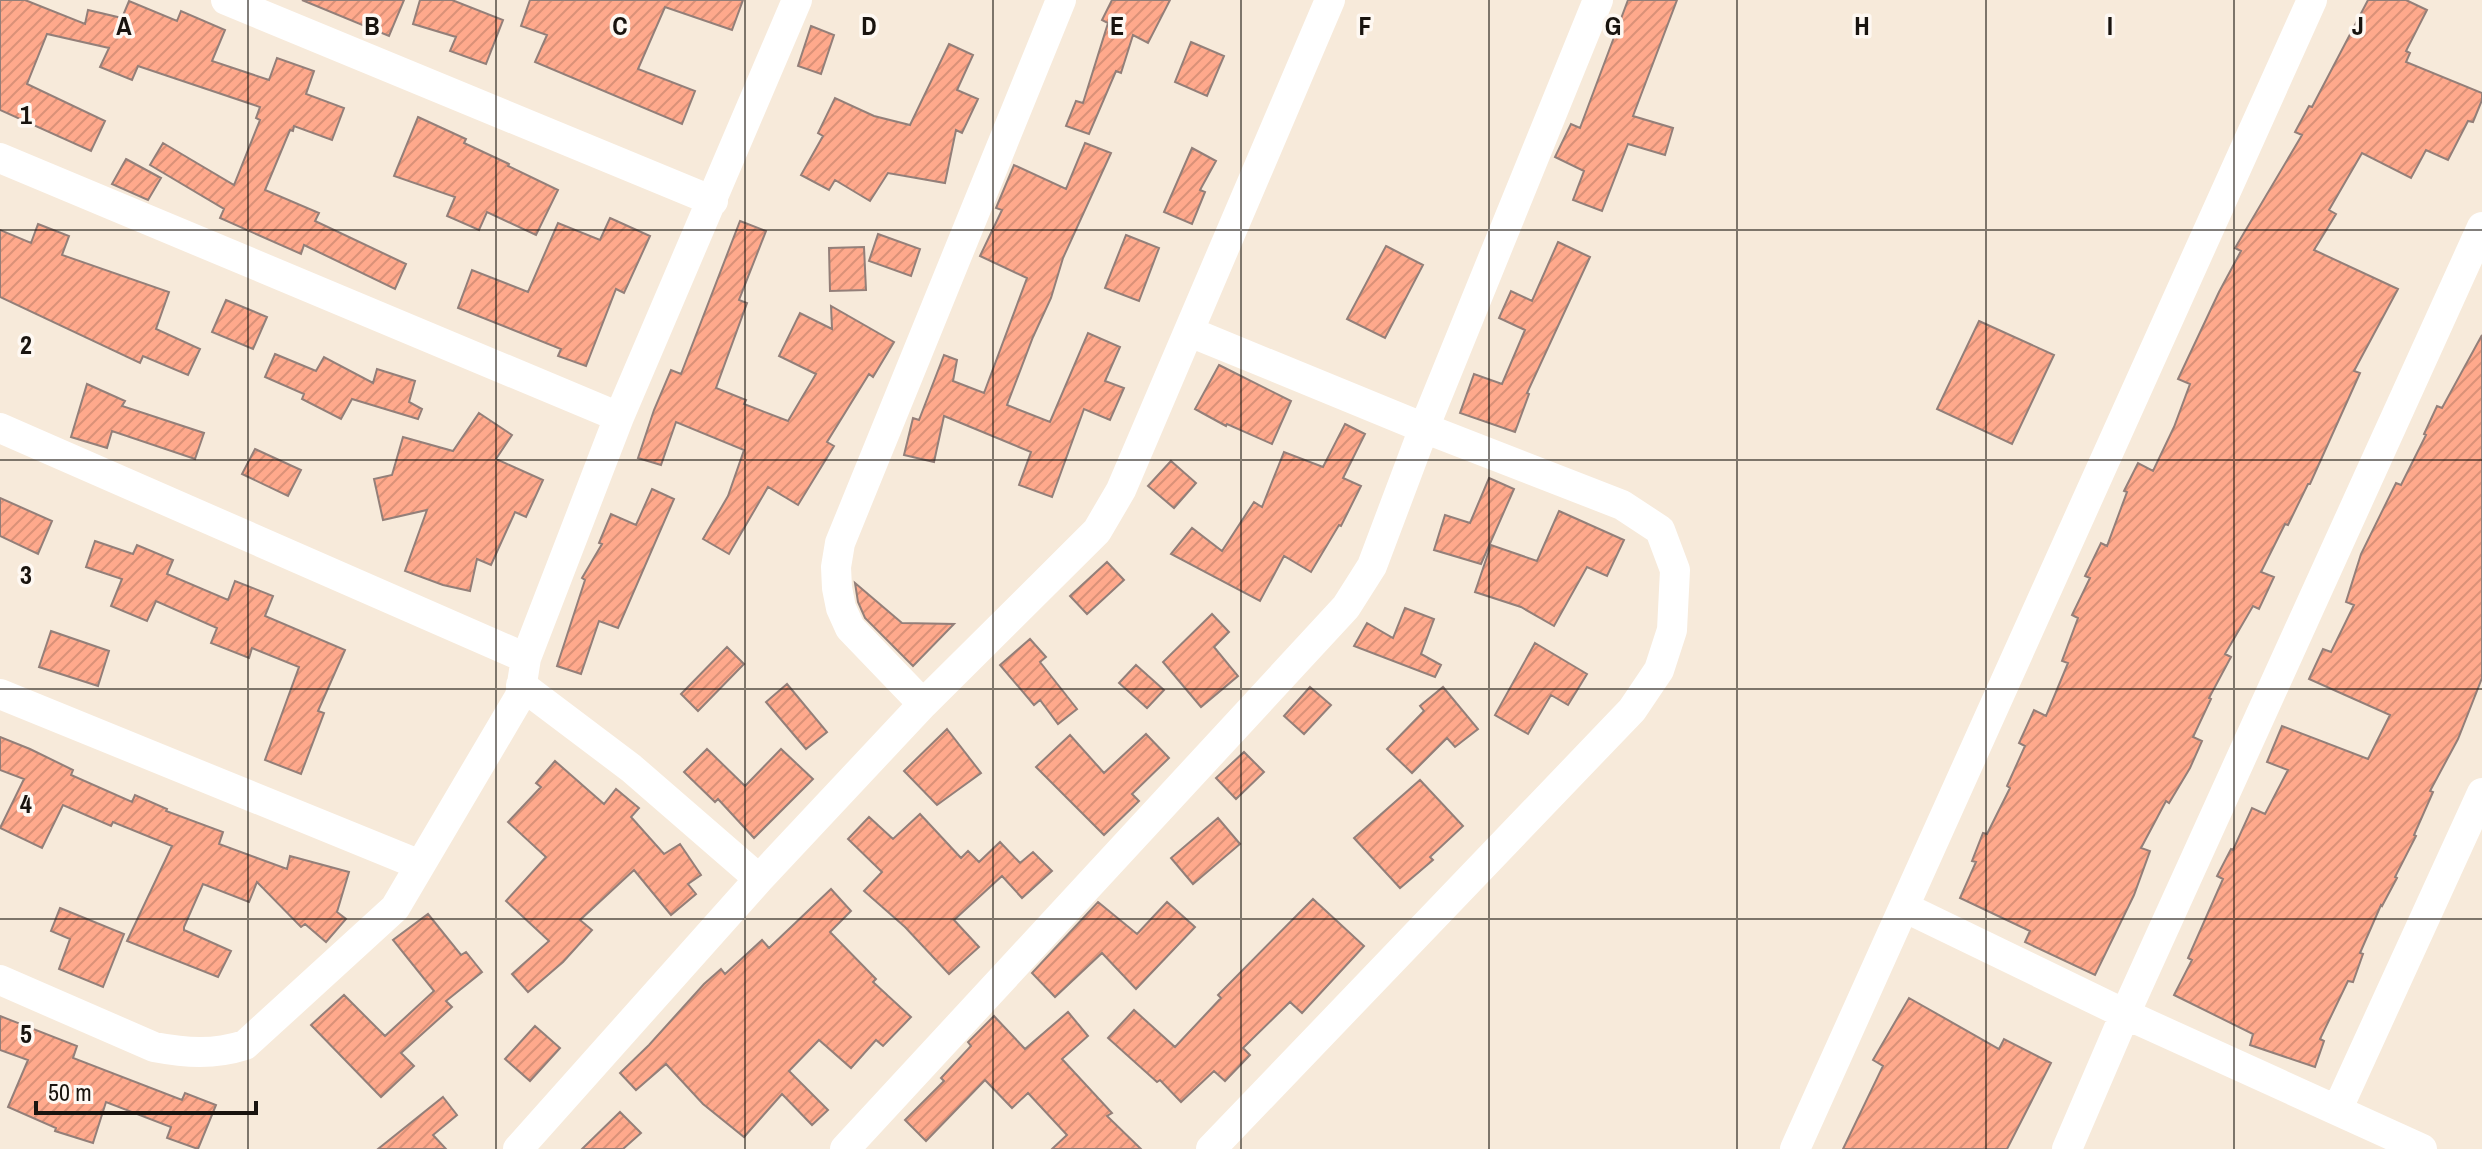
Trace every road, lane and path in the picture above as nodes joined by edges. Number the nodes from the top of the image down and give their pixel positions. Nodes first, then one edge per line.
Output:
1 (226, 0) edge
2 (797, 0) edge
3 (1061, 0) edge
4 (1330, 0) edge
5 (1598, 0) edge
6 (2312, 0) edge
7 (0, 158) edge
8 (713, 201) junction
9 (2482, 227) edge
10 (1190, 332) junction
11 (619, 417) junction
12 (0, 428) edge
13 (1424, 428) junction
14 (524, 671) junction
15 (0, 694) edge
16 (923, 704) junction
17 (2482, 793) edge
18 (420, 865) junction
19 (759, 879) junction
20 (1904, 907) junction
21 (0, 980) edge
22 (2125, 1014) junction
23 (2338, 1108) junction
24 (518, 1149) edge
25 (845, 1149) edge
26 (1211, 1149) edge
27 (1795, 1149) edge
28 (2067, 1149) edge
29 (2422, 1149) edge

1 - 8 street
2 - 8 street
3 - 16 street
4 - 10 street
5 - 13 street
6 - 20 street
7 - 11 street
8 - 11 street
9 - 22 street
10 - 13 street
10 - 16 street
11 - 14 street
12 - 14 street
13 - 25 street
13 - 26 street
14 - 18 street
14 - 19 street
15 - 18 street
16 - 19 street
17 - 23 street
18 - 21 street
19 - 24 street
20 - 22 street
20 - 27 street
22 - 23 street
22 - 28 street
23 - 29 street

